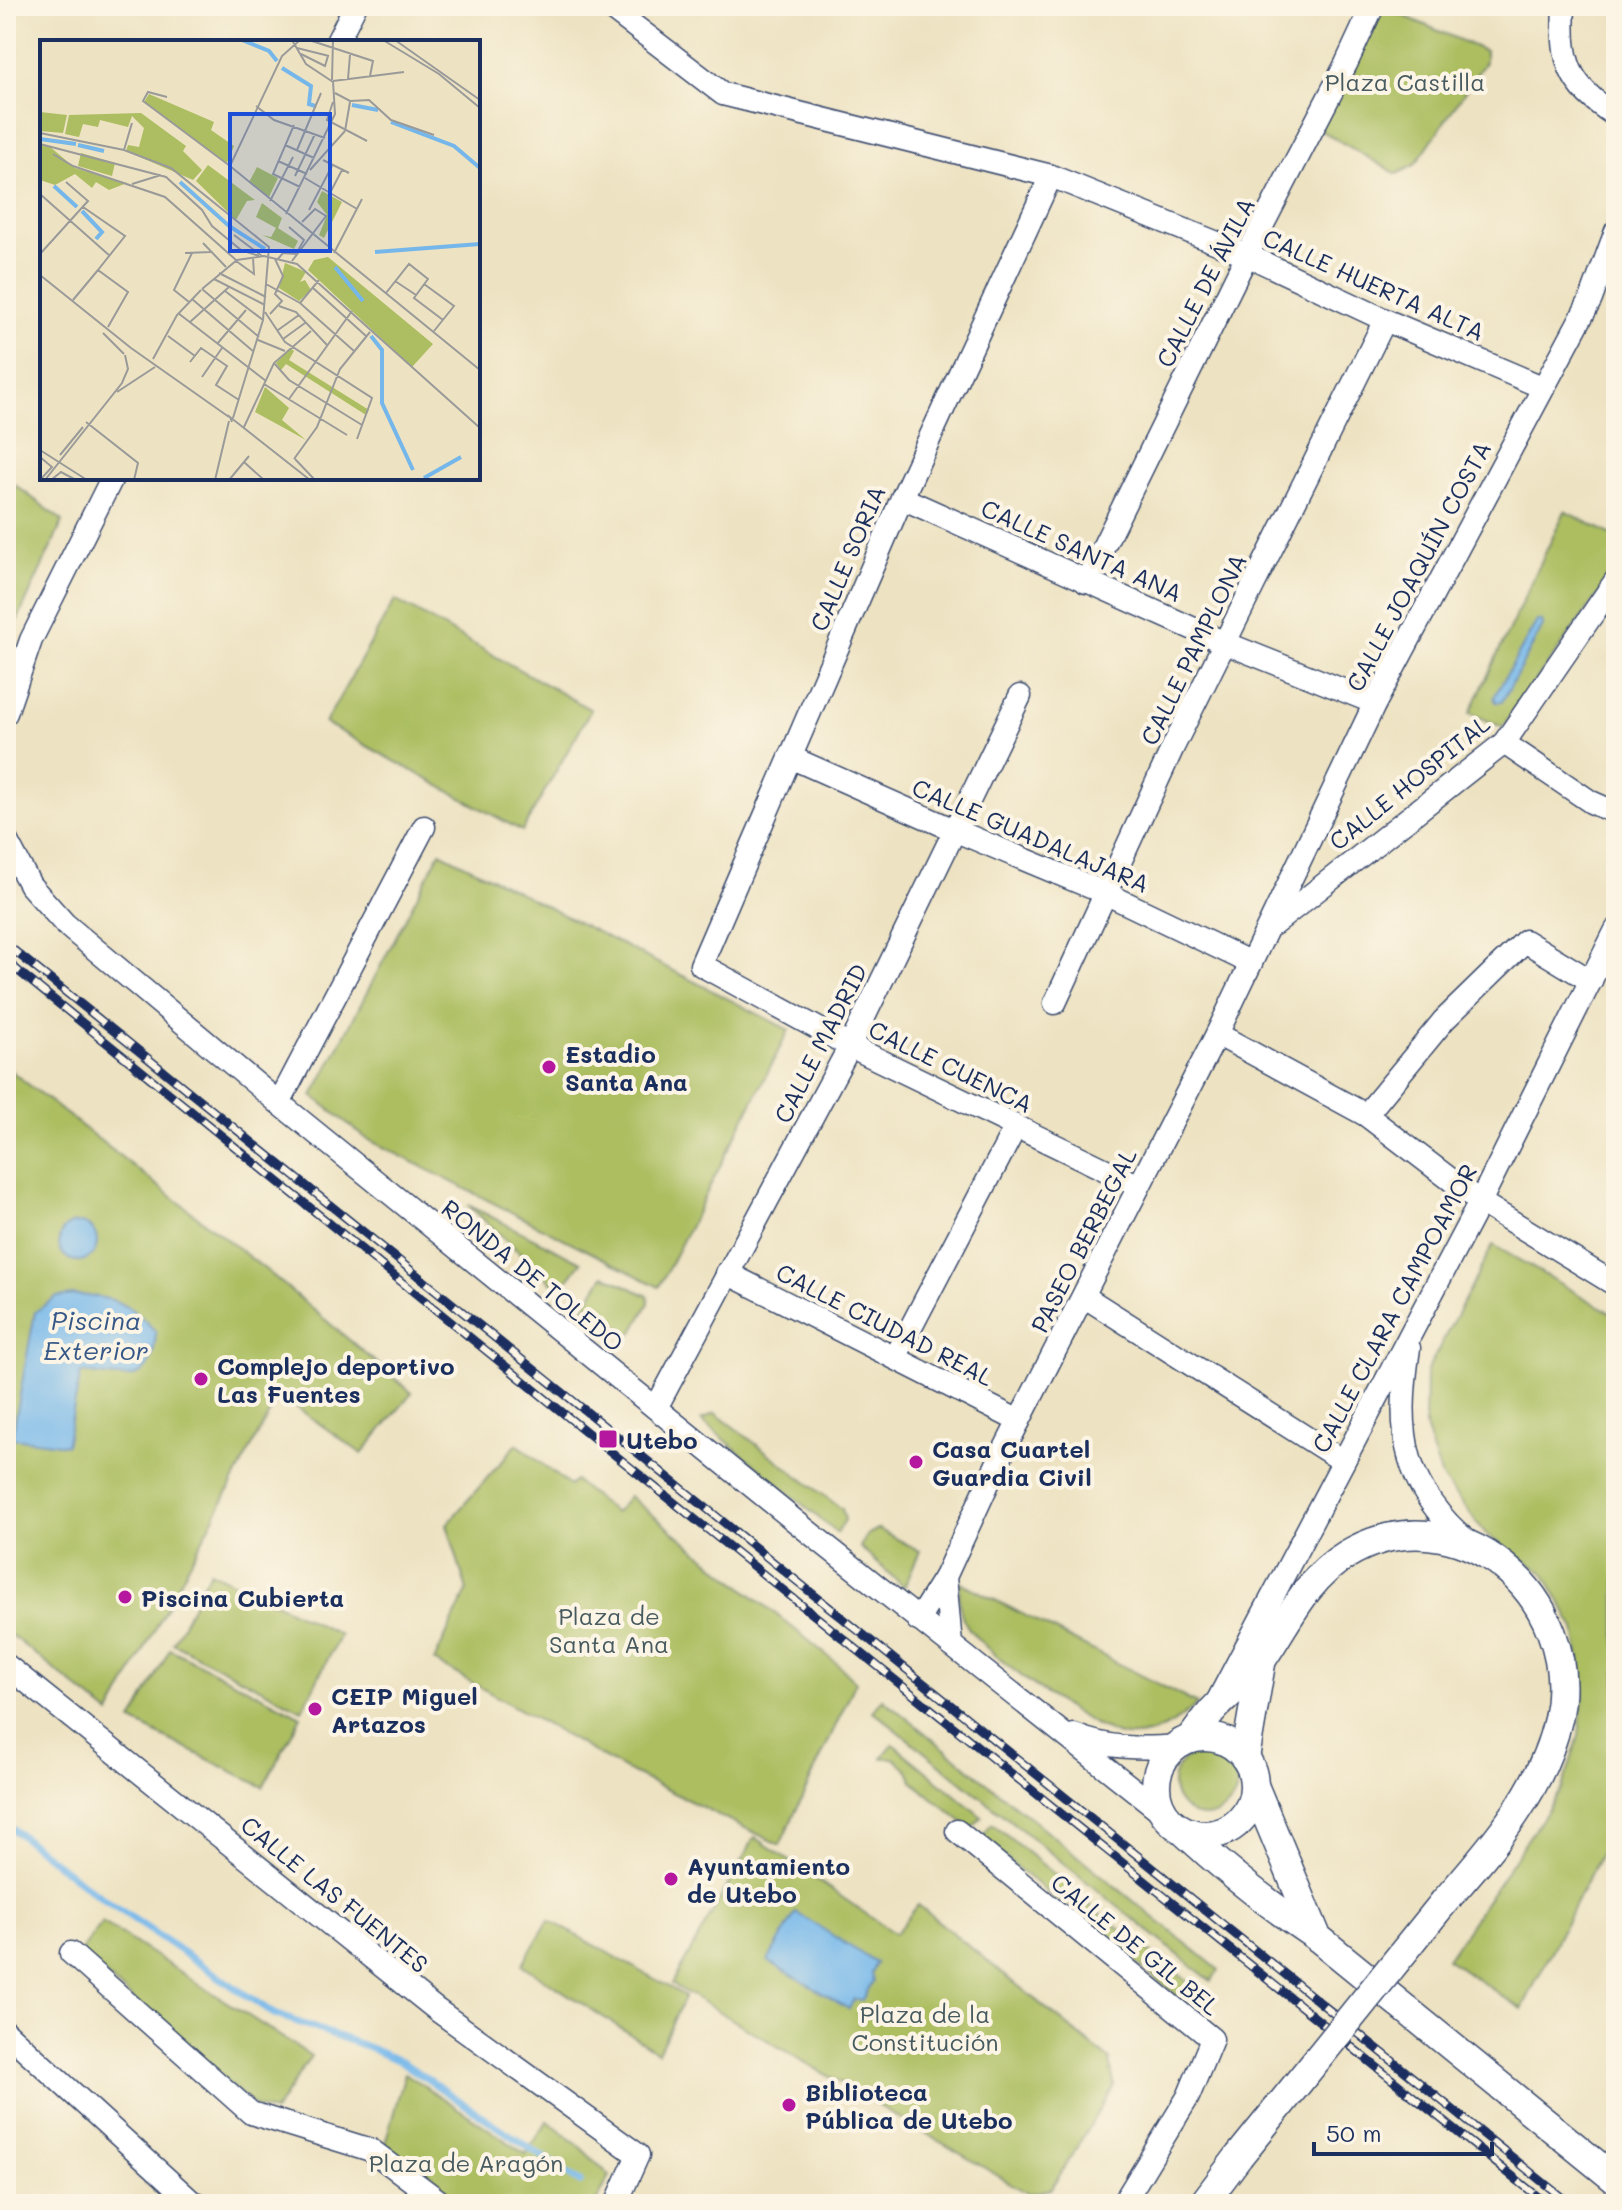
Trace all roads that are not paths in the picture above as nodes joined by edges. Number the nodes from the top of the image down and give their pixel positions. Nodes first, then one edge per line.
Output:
1 (355, 6) edge
2 (608, 6) edge
3 (1373, 6) edge
4 (1564, 6) edge
5 (338, 40) edge
6 (1616, 116) edge
7 (1051, 176) junction
8 (1616, 231) edge
9 (1247, 255) junction
10 (1385, 320) junction
11 (1542, 387) junction
12 (111, 480) edge
13 (902, 498) junction
14 (1616, 580) edge
15 (1086, 582) junction
16 (1225, 643) junction
17 (1020, 696) dead end
18 (1375, 703) junction
19 (6, 713) edge
20 (1504, 743) junction
21 (790, 757) junction
22 (1616, 813) edge
23 (424, 827) dead end
24 (954, 830) junction
25 (6, 841) edge
26 (1105, 893) junction
27 (1270, 927) junction
28 (1616, 930) edge
29 (1251, 963) junction
30 (701, 965) joint
31 (1591, 981) junction
32 (1055, 1003) dead end
33 (1217, 1034) junction
34 (850, 1046) junction
35 (279, 1103) junction
36 (1366, 1115) junction
37 (1016, 1126) junction
38 (1139, 1186) junction
39 (1480, 1202) junction
40 (727, 1273) junction
41 (1616, 1285) edge
42 (1085, 1297) junction
43 (1411, 1333) junction
44 (895, 1358) junction
45 (656, 1408) junction
46 (1019, 1421) junction
47 (1343, 1461) junction
48 (1481, 1551) junction
49 (945, 1577) junction
50 (918, 1620) junction
51 (951, 1645) junction
52 (1262, 1658) junction
53 (6, 1665) edge
54 (1215, 1708) junction
55 (1054, 1727) junction
56 (1184, 1742) junction
57 (1245, 1758) junction
58 (1255, 1788) junction
59 (1173, 1821) junction
60 (957, 1831) dead end
61 (1317, 1937) junction
62 (71, 1953) dead end
63 (6, 2032) edge
64 (1616, 2180) edge
65 (198, 2204) edge
66 (443, 2204) edge
67 (616, 2204) edge
68 (1123, 2204) edge
69 (1203, 2204) edge

1 - 5 street
2 - 7 street, CALLE HUERTA ALTA
3 - 9 street, CALLE DE ÁVILA
4 - 6 street
7 - 9 street, CALLE HUERTA ALTA
7 - 13 street, CALLE SORIA
8 - 11 street, CALLE JOAQUÍN COSTA
9 - 10 street, CALLE HUERTA ALTA
9 - 15 street, CALLE DE ÁVILA
10 - 11 street, CALLE HUERTA ALTA
10 - 16 street, CALLE PAMPLONA
11 - 18 street, CALLE JOAQUÍN COSTA
12 - 19 street
13 - 15 street, CALLE SANTA ANA
13 - 21 street, CALLE SORIA
14 - 20 street, CALLE HOSPITAL
15 - 16 street, CALLE SANTA ANA
16 - 18 street, CALLE SANTA ANA
16 - 26 street, CALLE PAMPLONA
17 - 24 street, CALLE MADRID
18 - 27 street, CALLE JOAQUÍN COSTA
20 - 22 street
20 - 27 street, CALLE HOSPITAL
21 - 24 street, CALLE GUADALAJARA
21 - 30 street, CALLE SORIA
23 - 35 street
24 - 26 street, CALLE GUADALAJARA
24 - 34 street, CALLE MADRID
25 - 35 street, RONDA DE TOLEDO
26 - 29 street, CALLE GUADALAJARA
26 - 32 street, CALLE PAMPLONA
27 - 29 street, PASEO BERBEGAL
28 - 31 street, CALLE CLARA CAMPOAMOR
29 - 33 street, PASEO BERBEGAL
30 - 34 street, CALLE CUENCA
31 - 36 street
31 - 39 street, CALLE CLARA CAMPOAMOR
33 - 36 street
33 - 38 street, PASEO BERBEGAL
34 - 37 street, CALLE CUENCA
34 - 40 street, CALLE MADRID
35 - 45 street, RONDA DE TOLEDO
36 - 39 street
37 - 38 street, CALLE CUENCA
37 - 44 street
38 - 42 street, PASEO BERBEGAL
39 - 41 street
39 - 43 street, CALLE CLARA CAMPOAMOR
40 - 44 street, CALLE CIUDAD REAL
40 - 45 street, CALLE MADRID
42 - 46 street, PASEO BERBEGAL
42 - 47 street
43 - 47 street, CALLE CLARA CAMPOAMOR
43 - 48 street
44 - 46 street, CALLE CIUDAD REAL
45 - 50 street, RONDA DE TOLEDO
46 - 49 street, PASEO BERBEGAL
47 - 54 street, CALLE CLARA CAMPOAMOR
48 - 52 street
48 - 69 street, bridge
49 - 50 street, PASEO BERBEGAL
49 - 51 street
50 - 51 street, RONDA DE TOLEDO
51 - 55 street, RONDA DE TOLEDO
52 - 54 street
52 - 57 street
53 - 67 street, CALLE LAS FUENTES
54 - 56 street
55 - 56 street, RONDA DE TOLEDO
55 - 59 street, RONDA DE TOLEDO
56 - 57 street
56 - 59 street
57 - 58 street
58 - 59 street
58 - 61 street
59 - 61 street
60 - 68 street, CALLE DE GIL BEL
61 - 64 street
62 - 66 street
63 - 65 street

